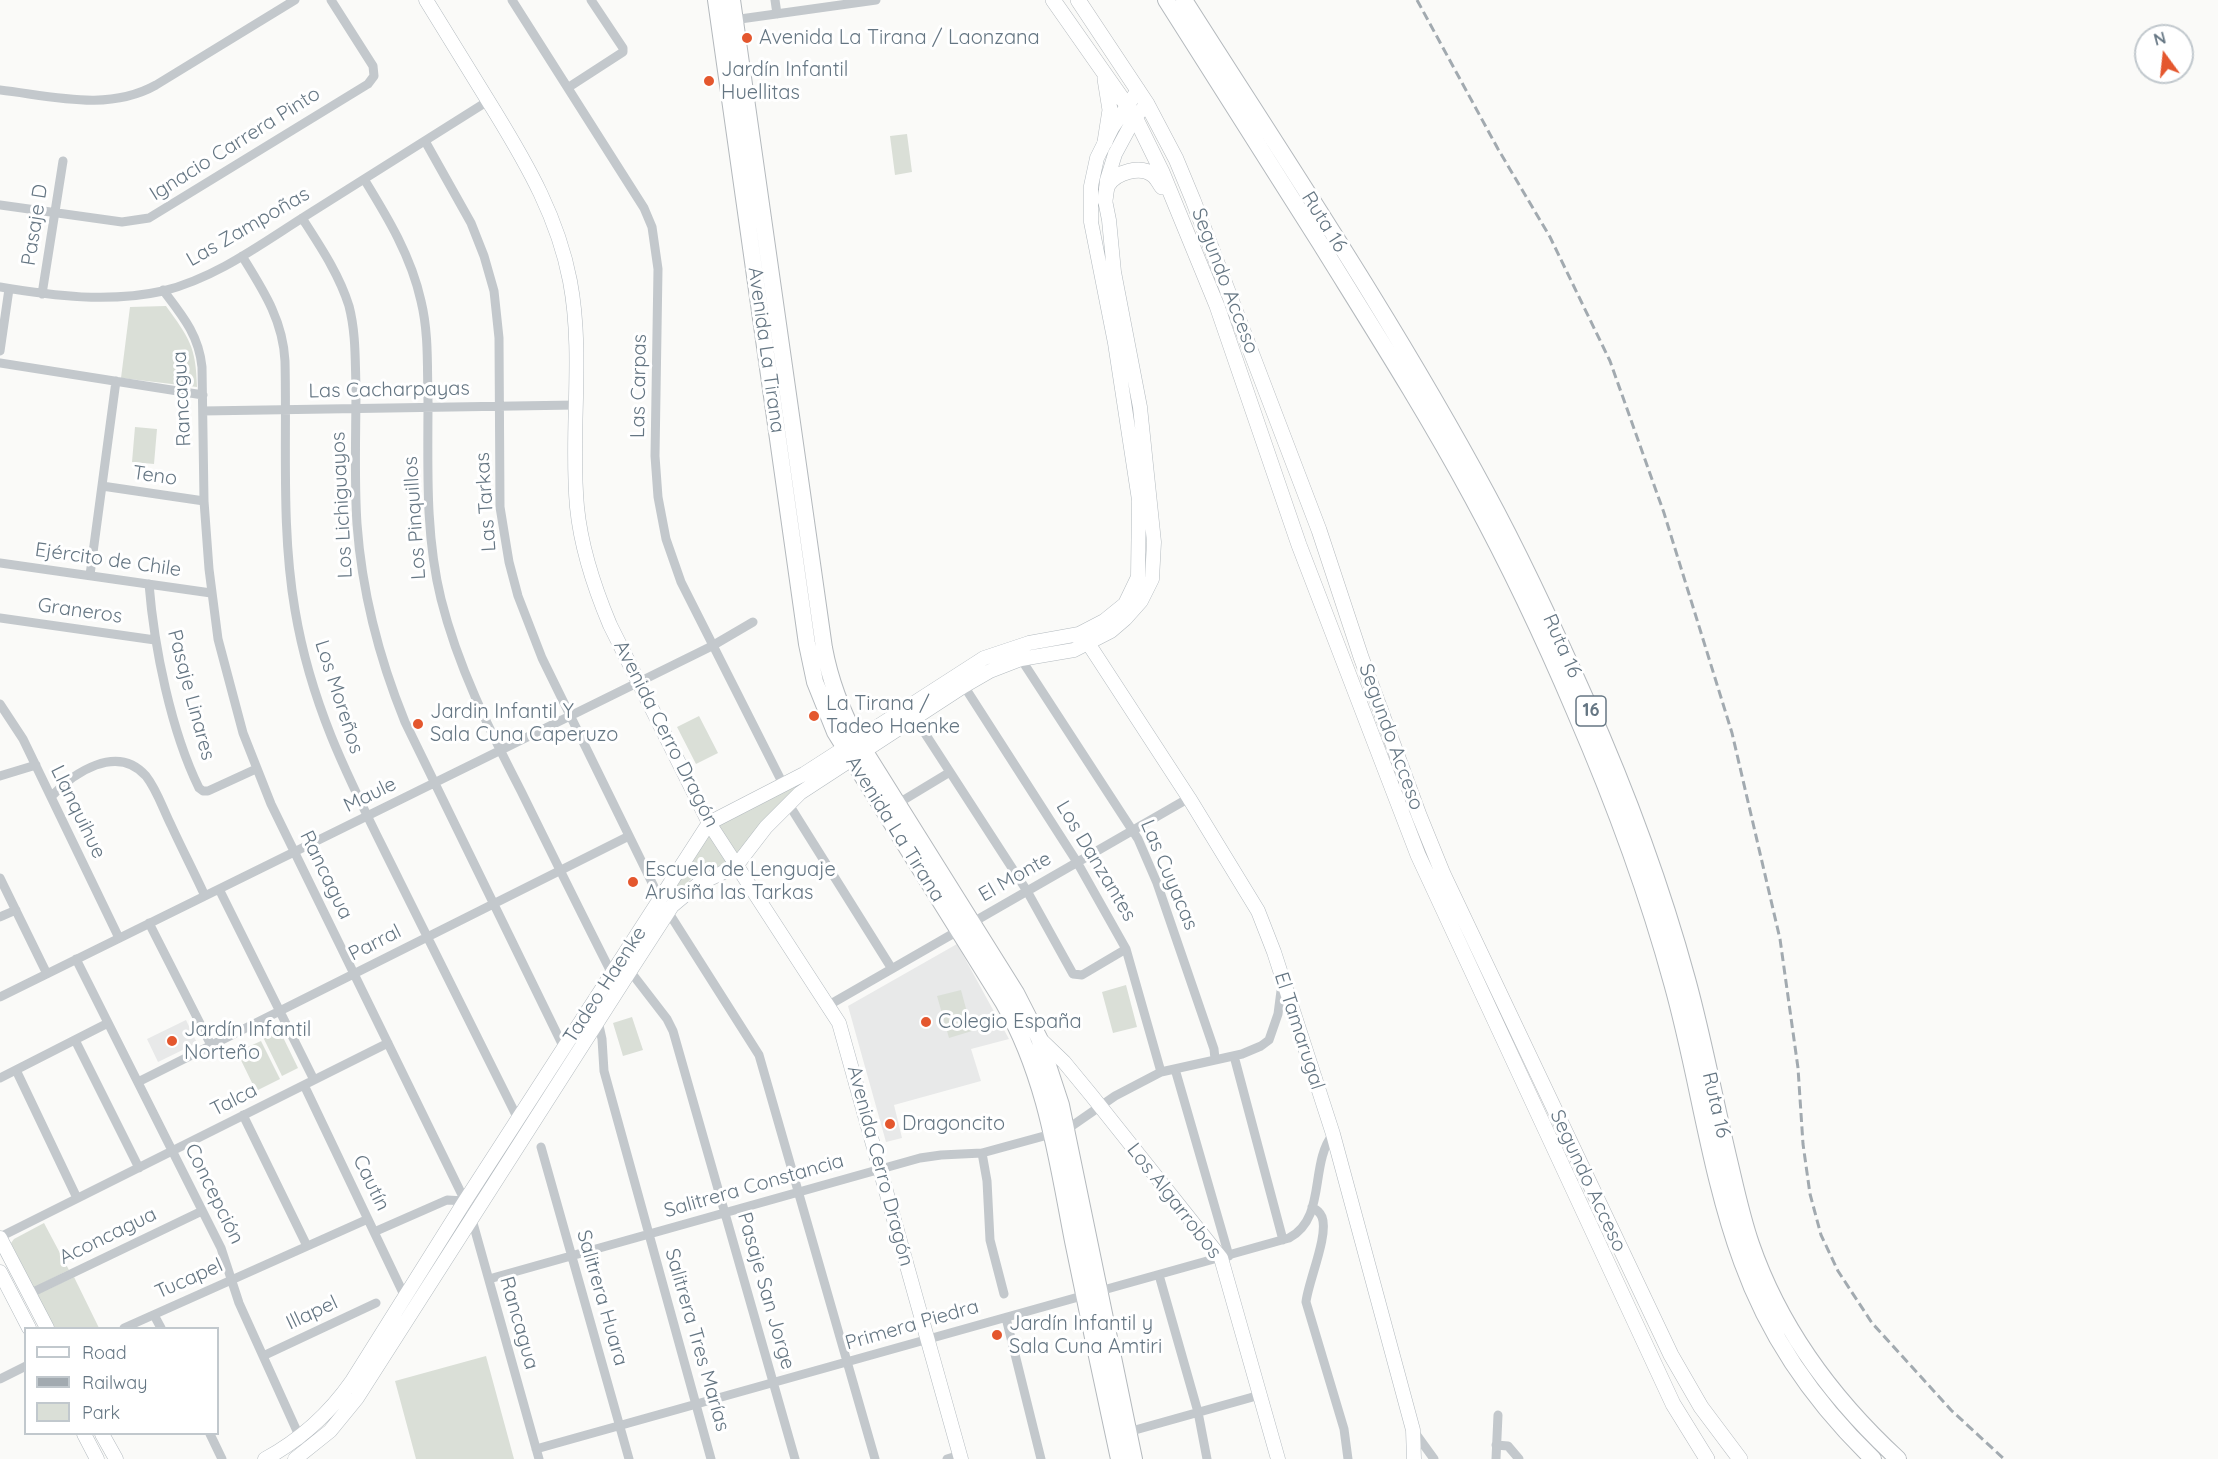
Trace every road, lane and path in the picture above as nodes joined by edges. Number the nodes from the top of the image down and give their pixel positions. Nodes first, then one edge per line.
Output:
1 (295, 0) edge
2 (331, 0) edge
3 (426, 0) edge
4 (512, 0) edge
5 (591, 0) edge
6 (716, 0) edge
7 (732, 0) edge
8 (775, 0) edge
9 (876, 0) edge
10 (1053, 0) edge
11 (1078, 0) edge
12 (1166, 0) edge
13 (1184, 0) edge
14 (825, 4) edge
15 (777, 14) junction
16 (727, 20) junction
17 (1101, 68) junction
18 (569, 87) junction
19 (0, 90) edge
20 (1138, 90) junction
21 (488, 101) junction
22 (1147, 104) junction
23 (1131, 111) junction
24 (425, 141) junction
25 (1105, 142) junction
26 (63, 161) dead end
27 (364, 179) junction
28 (1105, 200) junction
29 (0, 206) edge
30 (55, 213) junction
31 (302, 218) junction
32 (1186, 231) junction
33 (242, 256) junction
34 (4, 288) edge
35 (163, 291) junction
36 (42, 294) junction
37 (0, 351) edge
38 (0, 363) edge
39 (116, 381) junction
40 (203, 395) junction
41 (576, 405) junction
42 (500, 407) junction
43 (428, 408) junction
44 (356, 409) junction
45 (286, 410) junction
46 (203, 411) junction
47 (102, 486) junction
48 (204, 501) junction
49 (0, 562) edge
50 (90, 575) junction
51 (149, 584) junction
52 (211, 593) junction
53 (0, 618) edge
54 (753, 622) dead end
55 (1083, 639) junction
56 (155, 640) junction
57 (712, 646) junction
58 (1021, 658) junction
59 (639, 682) junction
60 (964, 686) junction
61 (0, 704) edge
62 (571, 716) junction
63 (915, 718) junction
64 (500, 750) junction
65 (854, 750) junction
66 (36, 765) junction
67 (256, 769) junction
68 (950, 772) junction
69 (0, 776) edge
70 (435, 783) junction
71 (784, 786) junction
72 (51, 797) junction
73 (1189, 798) junction
74 (788, 803) junction
75 (897, 804) junction
76 (367, 816) junction
77 (709, 823) junction
78 (1133, 830) junction
79 (629, 836) junction
80 (294, 852) junction
81 (1077, 862) junction
82 (736, 867) junction
83 (560, 870) junction
84 (0, 878) edge
85 (219, 889) junction
86 (1027, 891) junction
87 (205, 896) junction
88 (660, 899) junction
89 (494, 904) junction
90 (16, 910) junction
91 (668, 913) junction
92 (0, 917) edge
93 (149, 924) junction
94 (966, 926) junction
95 (427, 937) junction
96 (119, 938) junction
97 (1126, 949) junction
98 (76, 960) junction
99 (892, 969) junction
100 (630, 971) junction
101 (47, 974) junction
102 (354, 974) junction
103 (612, 974) junction
104 (1282, 980) junction
105 (0, 997) edge
106 (829, 1005) junction
107 (280, 1011) junction
108 (598, 1021) junction
109 (108, 1023) junction
110 (1039, 1038) junction
111 (75, 1040) junction
112 (388, 1043) junction
113 (210, 1045) junction
114 (564, 1048) junction
115 (1234, 1056) junction
116 (1215, 1059) junction
117 (1175, 1069) junction
118 (15, 1071) junction
119 (1161, 1072) junction
120 (0, 1078) edge
121 (314, 1080) junction
122 (138, 1082) junction
123 (304, 1085) junction
124 (1100, 1106) junction
125 (243, 1115) junction
126 (518, 1119) junction
127 (1059, 1132) junction
128 (1333, 1134) junction
129 (541, 1147) dead end
130 (172, 1151) junction
131 (982, 1153) junction
132 (139, 1168) junction
133 (881, 1169) junction
134 (799, 1192) junction
135 (77, 1198) junction
136 (465, 1200) junction
137 (1312, 1207) junction
138 (202, 1211) junction
139 (726, 1213) junction
140 (471, 1218) junction
141 (368, 1219) junction
142 (374, 1232) junction
143 (649, 1234) junction
144 (0, 1238) edge
145 (1283, 1240) junction
146 (307, 1246) junction
147 (572, 1256) junction
148 (1225, 1257) junction
149 (0, 1272) edge
150 (1159, 1275) junction
151 (232, 1280) junction
152 (489, 1280) junction
153 (29, 1294) junction
154 (1004, 1294) dead end
155 (1091, 1294) junction
156 (405, 1297) junction
157 (376, 1303) dead end
158 (154, 1315) junction
159 (1006, 1318) junction
160 (28, 1327) edge
161 (46, 1327) edge
162 (128, 1327) edge
163 (160, 1327) edge
164 (928, 1340) junction
165 (263, 1356) junction
166 (847, 1362) junction
167 (24, 1367) edge
168 (0, 1379) edge
169 (773, 1383) junction
170 (1260, 1395) junction
171 (696, 1404) junction
172 (1198, 1412) junction
173 (1498, 1415) dead end
174 (619, 1426) junction
175 (1413, 1430) junction
176 (1128, 1432) junction
177 (85, 1435) edge
178 (103, 1435) edge
179 (210, 1435) edge
180 (300, 1437) junction
181 (1496, 1445) junction
182 (536, 1449) junction
183 (307, 1451) junction
184 (956, 1458) edge
185 (97, 1459) edge
186 (116, 1459) edge
187 (222, 1459) edge
188 (265, 1459) edge
189 (295, 1459) edge
190 (539, 1459) edge
191 (629, 1459) edge
192 (711, 1459) edge
193 (795, 1459) edge
194 (875, 1459) edge
195 (1041, 1459) edge
196 (1119, 1459) edge
197 (1134, 1459) edge
198 (1207, 1459) edge
199 (1278, 1459) edge
200 (1348, 1459) edge
201 (1414, 1459) edge
202 (1434, 1459) edge
203 (1496, 1459) edge
204 (1520, 1459) edge
205 (1707, 1459) edge
206 (1740, 1459) edge
207 (1873, 1459) edge
208 (1898, 1459) edge

1 - 19 street
2 - 30 street, Ignacio Carrera Pinto
3 - 21 street, Avenida Cerro Dragón
4 - 18 street, Las Carpas
5 - 18 street
6 - 16 highway, Avenida La Tirana
7 - 16 highway, Avenida La Tirana
8 - 15 street
9 - 14 street
10 - 17 main road, Segundo Acceso
11 - 20 main road, Segundo Acceso
12 - 207 highway, Ruta 16 / 16
13 - 208 highway, Ruta 16 / 16
14 - 15 street
15 - 16 street
16 - 65 highway, Avenida La Tirana
17 - 23 main road, Segundo Acceso
17 - 25 main road
18 - 57 street, Las Carpas
20 - 22 main road, Segundo Acceso
20 - 23 street
21 - 24 street, Las Zampoñas
21 - 41 street, Avenida Cerro Dragón
22 - 23 street
22 - 206 main road, Segundo Acceso
23 - 25 street
23 - 28 street
23 - 32 main road, Segundo Acceso
24 - 27 street, Las Zampoñas
24 - 42 street, Las Tarkas
25 - 55 street
26 - 30 street, Pasaje D
27 - 31 street, Las Zampoñas
27 - 43 street, Los Pinquillos
28 - 32 main road
28 - 55 street
29 - 30 street, Ignacio Carrera Pinto
30 - 36 street, Pasaje D
31 - 33 street, Las Zampoñas
31 - 44 street, Los Lichiguayos
32 - 205 main road, Segundo Acceso
33 - 35 street, Las Zampoñas
33 - 45 street, Los Moreños
34 - 36 street, Las Zampoñas
34 - 37 street
35 - 36 street, Las Zampoñas
35 - 40 street, Rancagua
38 - 39 street
39 - 40 street
39 - 47 street
40 - 46 street, Rancagua
41 - 42 street, Las Cacharpayas
41 - 59 street, Avenida Cerro Dragón
42 - 43 street, Las Cacharpayas
42 - 62 street, Las Tarkas
43 - 44 street, Las Cacharpayas
43 - 64 street, Los Pinquillos
44 - 45 street, Las Cacharpayas
44 - 70 street, Los Lichiguayos
45 - 46 street, Las Cacharpayas
45 - 76 street, Los Moreños
46 - 48 street, Rancagua
47 - 48 street, Teno
47 - 50 street
48 - 52 street, Rancagua
49 - 50 street, Ejército de Chile
50 - 51 street, Ejército de Chile
51 - 52 street, Ejército de Chile
51 - 56 street, Pasaje Linares
52 - 67 street, Rancagua
53 - 56 street, Graneros
54 - 57 street, Maule
55 - 58 street, Tadeo Haenke
55 - 65 street, Tadeo Haenke
55 - 73 street, El Tamarugal
56 - 67 street, Pasaje Linares
57 - 59 street, Maule
57 - 71 street, Las Carpas
58 - 60 street, Tadeo Haenke
58 - 78 street, Las Cuyacas
59 - 62 street, Maule
59 - 77 street, Avenida Cerro Dragón
60 - 63 street, Tadeo Haenke
60 - 81 street, Los Danzantes
61 - 66 street, Llanquihue
62 - 64 street, Maule
62 - 79 street, Las Tarkas
63 - 65 street, Tadeo Haenke
63 - 68 street
64 - 70 street, Maule
64 - 83 street, Los Pinquillos
65 - 71 street, Tadeo Haenke
65 - 74 street, Tadeo Haenke
65 - 75 highway, Avenida La Tirana
65 - 94 highway, Avenida La Tirana
66 - 69 street
66 - 72 street, Llanquihue
67 - 80 street, Rancagua
68 - 75 street
68 - 86 street
70 - 76 street, Maule
70 - 89 street, Los Lichiguayos
71 - 77 street, Tadeo Haenke
72 - 87 street
72 - 96 street, Llanquihue
73 - 78 street, El Monte
73 - 104 street, El Tamarugal
74 - 82 street, Tadeo Haenke
74 - 99 street
75 - 94 highway, Avenida La Tirana
76 - 80 street, Maule
76 - 95 street, Los Moreños
77 - 82 street, Avenida Cerro Dragón
77 - 88 street, Tadeo Haenke
78 - 81 street, El Monte
78 - 116 street, Las Cuyacas
79 - 83 street, Parral
79 - 88 street, Las Tarkas
80 - 85 street, Maule
80 - 102 street, Rancagua
81 - 86 street, El Monte
81 - 97 street, Los Danzantes
82 - 91 street, Tadeo Haenke
82 - 106 street, Avenida Cerro Dragón
83 - 89 street, Parral
83 - 103 street, Los Pinquillos
84 - 90 street
85 - 87 street, Maule
85 - 107 street
86 - 94 street, El Monte
86 - 97 street
87 - 93 street, Maule
88 - 91 street, Las Tarkas
88 - 103 street, Tadeo Haenke
89 - 95 street, Parral
89 - 114 street, Los Lichiguayos
90 - 92 street
90 - 101 street
91 - 100 street, Tadeo Haenke
91 - 134 street, Las Tarkas
93 - 96 street, Maule
93 - 113 street
94 - 99 street, El Monte
94 - 110 highway, Avenida La Tirana
94 - 127 highway, Avenida La Tirana
95 - 102 street, Parral
95 - 126 street, Los Moreños
96 - 98 street, Maule
97 - 119 street, Los Danzantes
98 - 101 street, Maule
98 - 109 street, Concepción
99 - 106 street, El Monte
100 - 108 street, Tadeo Haenke
100 - 139 street, Pasaje San Jorge
101 - 105 street, Maule
102 - 107 street, Parral
102 - 112 street, Rancagua
103 - 114 street, Tadeo Haenke
104 - 115 street, Salitrera Constancia
104 - 128 street, El Tamarugal
106 - 133 street, Avenida Cerro Dragón
107 - 113 street, Parral
107 - 121 street
108 - 140 street, Tadeo Haenke
108 - 143 street, Salitrera Tres Marías
109 - 111 street
109 - 122 street, Concepción
110 - 124 street, Los Algarrobos
110 - 127 highway, Avenida La Tirana
111 - 118 street
111 - 132 street
112 - 121 street, Talca
112 - 136 street, Rancagua
113 - 122 street, Parral
114 - 126 street, Tadeo Haenke
115 - 116 street, Salitrera Constancia
115 - 145 street
116 - 117 street, Salitrera Constancia
117 - 119 street, Salitrera Constancia
117 - 148 street
118 - 120 street
118 - 135 street
119 - 124 street, Salitrera Constancia
121 - 123 street, Talca
122 - 130 street, Concepción
123 - 125 street, Talca
123 - 141 street, Cautín
124 - 127 street, Salitrera Constancia
124 - 148 street, Los Algarrobos
125 - 130 street, Talca
125 - 146 street
126 - 136 street, Tadeo Haenke
127 - 131 street, Salitrera Constancia
127 - 155 highway, Avenida La Tirana
128 - 137 street, Primera Piedra
128 - 175 street, El Tamarugal
129 - 147 street, Salitrera Huara
130 - 132 street, Talca
130 - 138 street, Concepción
131 - 133 street, Salitrera Constancia
131 - 154 street
132 - 135 street, Talca
133 - 134 street, Salitrera Constancia
133 - 164 street, Avenida Cerro Dragón
134 - 139 street, Salitrera Constancia
134 - 166 street, Las Tarkas
135 - 144 street, Talca
136 - 140 street, Rancagua
136 - 142 street
136 - 156 street, Tadeo Haenke
137 - 145 street, Primera Piedra
137 - 200 street
138 - 151 street, Concepción
138 - 153 street, Aconcagua
139 - 143 street, Salitrera Constancia
139 - 169 street, Pasaje San Jorge
140 - 152 street, Rancagua
140 - 183 street, Tadeo Haenke
141 - 142 street, Cautín
141 - 146 street, Tucapel
142 - 156 street, Cautín
143 - 147 street, Salitrera Constancia
143 - 171 street, Salitrera Tres Marías
144 - 153 street
145 - 148 street, Primera Piedra
146 - 151 street, Tucapel
147 - 152 street, Salitrera Constancia
147 - 174 street, Salitrera Huara
148 - 150 street, Primera Piedra
148 - 170 street, Los Algarrobos
149 - 160 street
150 - 155 street, Primera Piedra
150 - 172 street
151 - 158 street, Tucapel
151 - 165 street, Concepción
152 - 182 street, Rancagua
153 - 161 street
155 - 159 street, Primera Piedra
155 - 176 highway, Avenida La Tirana
155 - 196 highway, Avenida La Tirana
156 - 180 street, Tadeo Haenke
157 - 165 street, Illapel
158 - 162 street, Tucapel
158 - 163 street
159 - 164 street, Primera Piedra
159 - 195 street
164 - 166 street, Primera Piedra
164 - 184 street, Avenida Cerro Dragón
165 - 180 street, Concepción
166 - 169 street, Primera Piedra
166 - 194 street, Las Tarkas
167 - 168 street
169 - 171 street, Primera Piedra
169 - 193 street, Pasaje San Jorge
170 - 172 street
170 - 199 street, Los Algarrobos
171 - 174 street, Primera Piedra
171 - 192 street, Salitrera Tres Marías
172 - 176 street
172 - 198 street
173 - 181 street
174 - 182 street, Primera Piedra
174 - 191 street, Salitrera Huara
175 - 201 street, El Tamarugal
175 - 202 street
176 - 197 highway, Avenida La Tirana
177 - 185 street
178 - 186 street
179 - 187 street
180 - 183 street, Concepción
180 - 188 street, Tadeo Haenke
181 - 203 street
181 - 204 street
182 - 190 street, Rancagua
183 - 189 street, Tadeo Haenke

